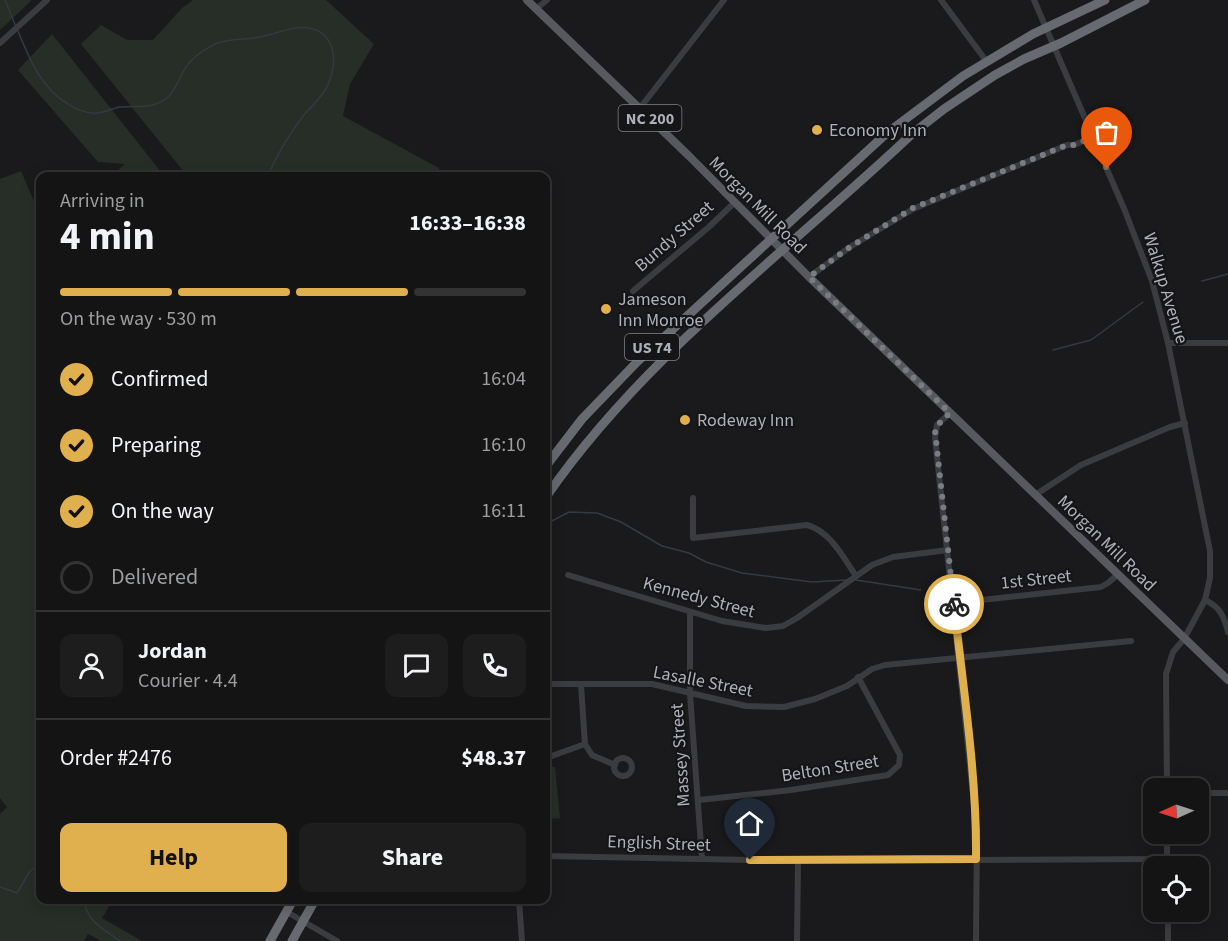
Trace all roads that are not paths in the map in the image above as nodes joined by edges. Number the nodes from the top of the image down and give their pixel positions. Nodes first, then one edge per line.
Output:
1 (527, 0) edge
2 (547, 0) edge
3 (724, 0) edge
4 (941, 0) edge
5 (1034, 0) edge
6 (1105, 0) edge
7 (1145, 0) edge
8 (45, 2) edge
9 (536, 9) junction
10 (1046, 29) junction
11 (3, 41) edge
12 (1054, 46) junction
13 (987, 62) junction
14 (640, 108) junction
15 (1093, 137) junction
16 (734, 203) junction
17 (770, 238) junction
18 (783, 251) junction
19 (809, 277) junction
20 (633, 291) dead end
21 (1168, 343) junction
22 (1228, 343) edge
23 (950, 413) junction
24 (1185, 423) junction
25 (550, 461) edge
26 (550, 492) edge
27 (1035, 495) junction
28 (693, 498) dead end
29 (948, 550) junction
30 (1117, 574) junction
31 (568, 575) dead end
32 (856, 576) junction
33 (1205, 600) junction
34 (954, 603) junction
35 (690, 612) junction
36 (1228, 632) edge
37 (1184, 639) junction
38 (1131, 641) dead end
39 (960, 657) junction
40 (858, 677) junction
41 (1228, 680) edge
42 (550, 684) edge
43 (580, 685) junction
44 (690, 694) junction
45 (585, 744) junction
46 (550, 757) edge
47 (615, 765) dead end
48 (1167, 778) edge
49 (1209, 793) edge
50 (1228, 793) edge
51 (699, 800) junction
52 (550, 856) edge
53 (976, 859) junction
54 (1143, 859) edge
55 (702, 860) junction
56 (798, 861) junction
57 (291, 904) edge
58 (313, 904) edge
59 (519, 904) edge
60 (286, 912) junction
61 (303, 922) junction
62 (1168, 922) edge
63 (270, 941) edge
64 (292, 941) edge
65 (337, 941) edge
66 (522, 941) edge
67 (797, 941) edge
68 (976, 941) edge
69 (1168, 941) edge

1 - 9 main road, Morgan Mill Road / NC 200
2 - 9 street
3 - 14 street
4 - 13 street
5 - 10 street, Walkup Avenue
6 - 10 highway, US 74
7 - 12 highway, US 74
8 - 11 street
9 - 14 main road, Morgan Mill Road / NC 200
10 - 12 street, Walkup Avenue
10 - 13 highway, US 74
12 - 15 street, Walkup Avenue
12 - 18 highway, US 74
13 - 17 highway, US 74
14 - 16 main road, Morgan Mill Road / NC 200
15 - 19 street
15 - 21 street, Walkup Avenue
16 - 17 main road, Morgan Mill Road / NC 200
16 - 20 street, Bundy Street
17 - 18 main road, Morgan Mill Road / NC 200
17 - 25 highway, US 74
18 - 19 main road, Morgan Mill Road
18 - 26 highway, US 74
19 - 23 main road, Morgan Mill Road
21 - 22 street
21 - 24 street, Walkup Avenue
23 - 27 main road, Morgan Mill Road
23 - 29 street
24 - 27 street
24 - 33 street, Walkup Avenue
27 - 30 main road, Morgan Mill Road
28 - 32 street
29 - 32 street, Kennedy Street
29 - 34 street
30 - 34 street, 1st Street
30 - 37 main road, Morgan Mill Road
31 - 35 street, Kennedy Street
32 - 35 street, Kennedy Street
33 - 36 street
33 - 37 street, Walkup Avenue
34 - 39 street
35 - 44 street, Massey Street
37 - 41 main road, Morgan Mill Road
37 - 48 street, Walkup Avenue
38 - 39 street, Lasalle Street
39 - 40 street, Lasalle Street
39 - 53 street
40 - 44 street, Lasalle Street
40 - 51 street, Belton Street
42 - 43 street, Lasalle Street
43 - 44 street, Lasalle Street
43 - 45 street
44 - 51 street, Massey Street
45 - 46 street
45 - 47 street
49 - 50 street
51 - 55 street, Massey Street
52 - 55 street, English Street
53 - 54 street, English Street
53 - 56 street, English Street
53 - 68 street
55 - 56 street, English Street
56 - 67 street
57 - 60 highway
58 - 61 highway
59 - 66 street
60 - 61 street
60 - 63 highway
61 - 64 highway
61 - 65 street
62 - 69 street

